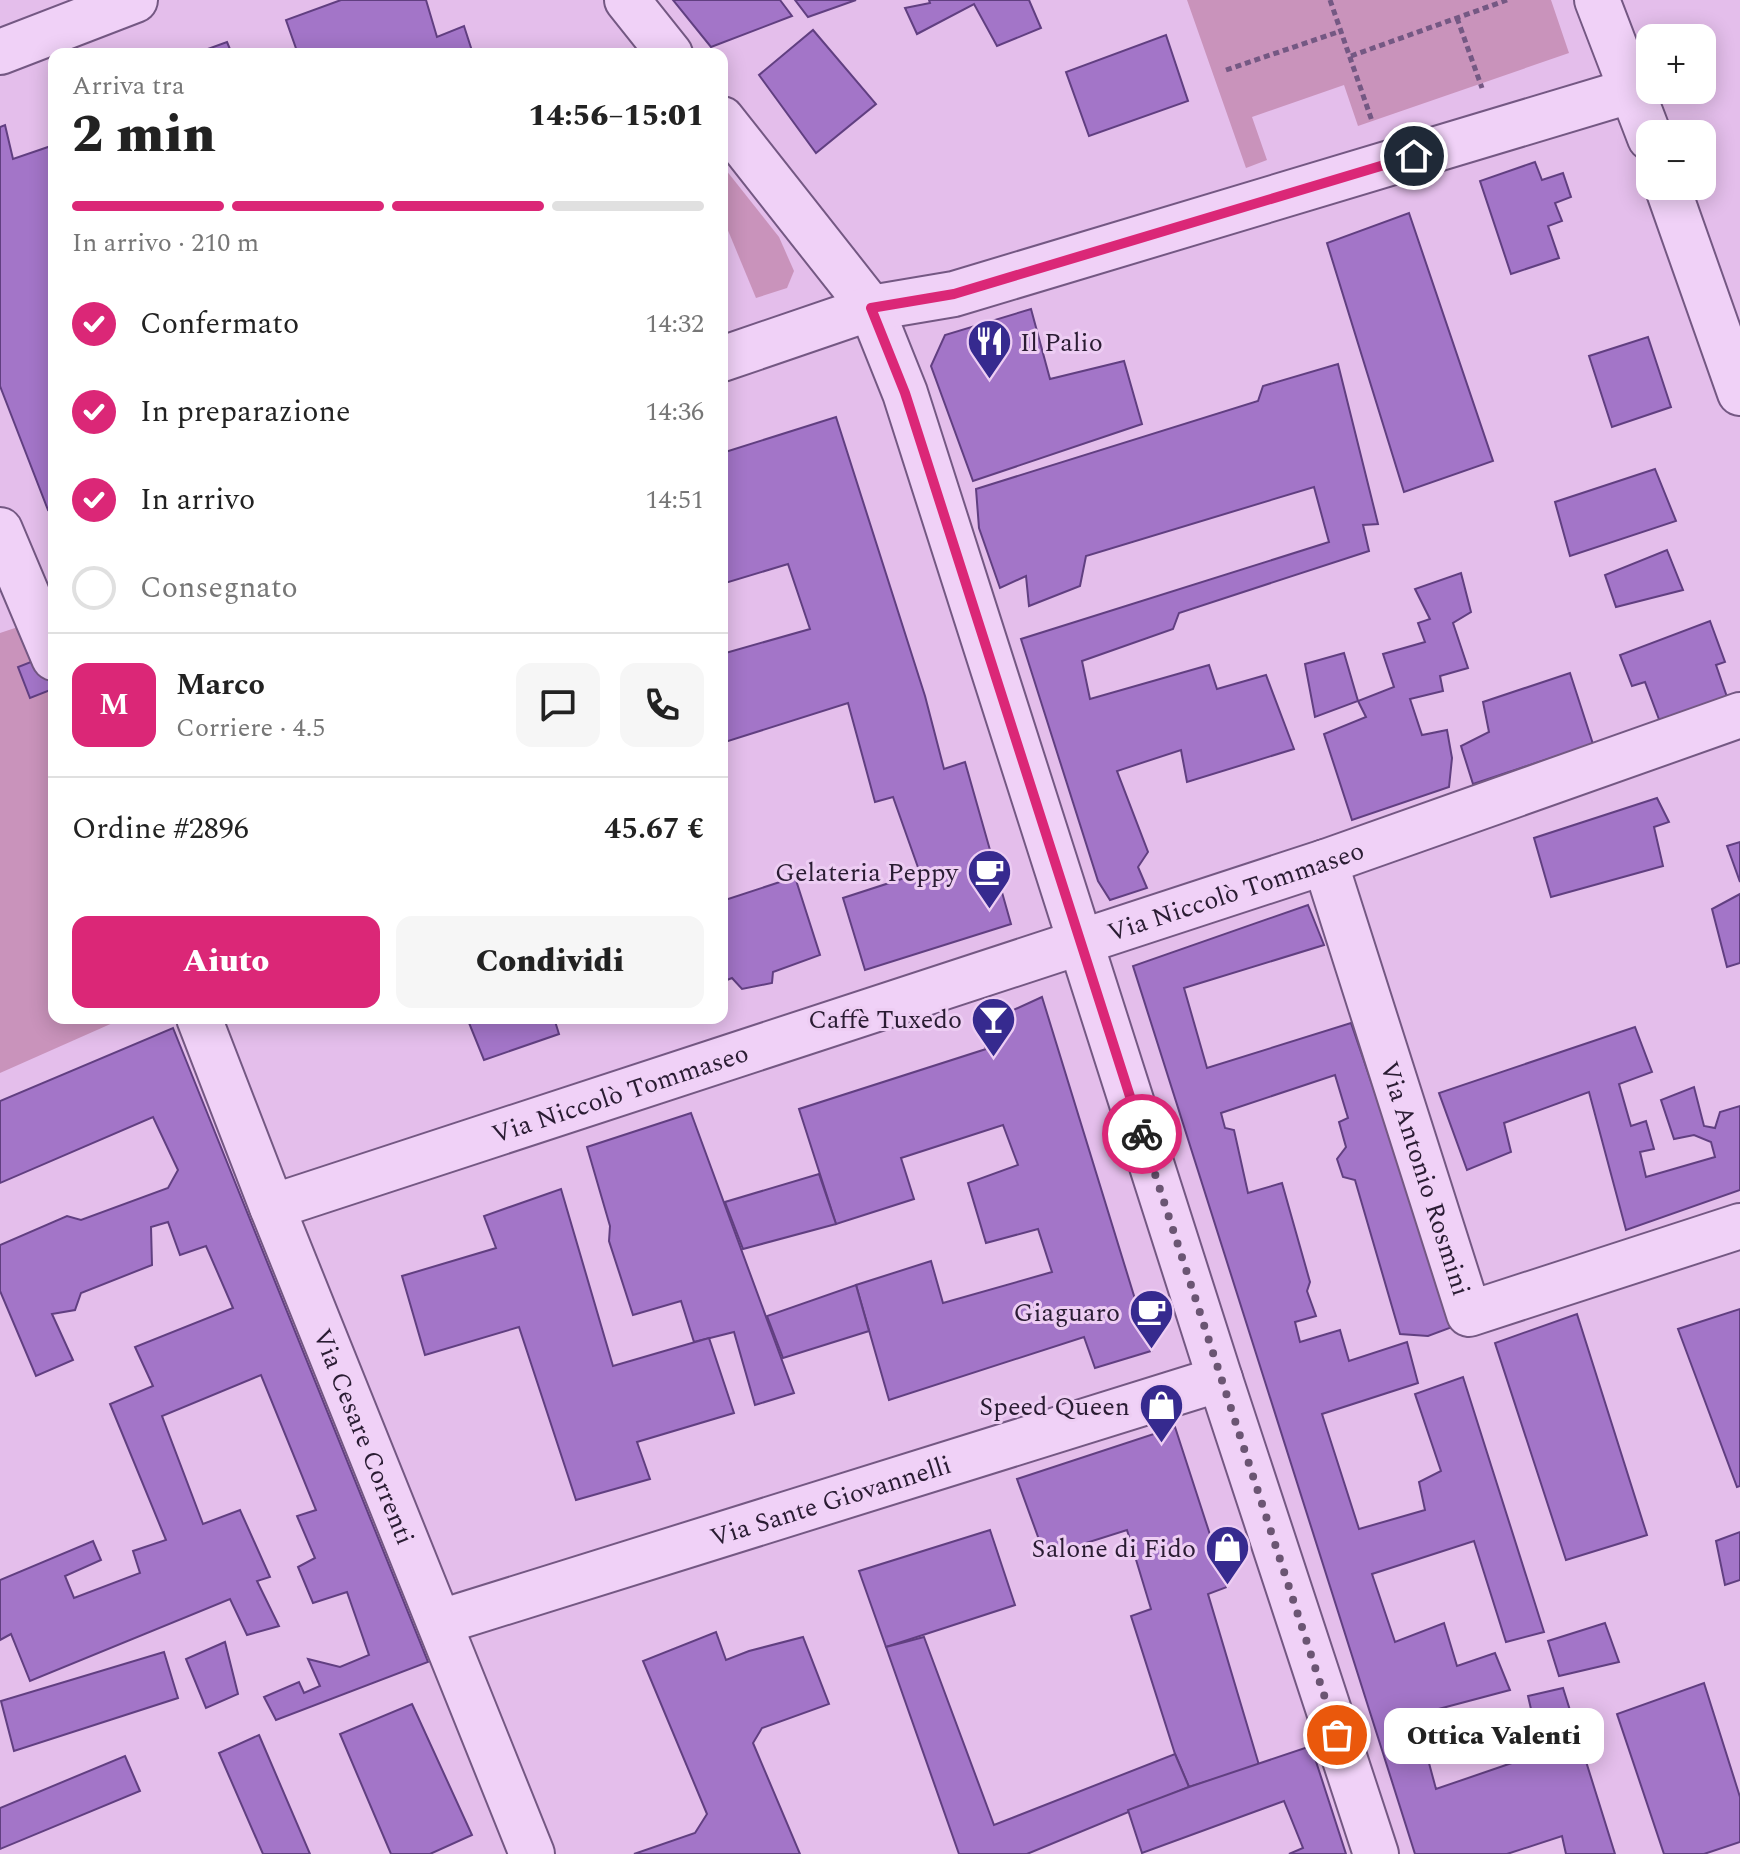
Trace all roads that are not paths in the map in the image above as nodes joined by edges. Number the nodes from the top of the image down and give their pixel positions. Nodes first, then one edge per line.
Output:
1 (135, 0) edge
2 (627, 0) edge
3 (1597, 0) edge
4 (665, 48) edge
5 (0, 52) edge
6 (1633, 90) junction
7 (1644, 120) edge
8 (728, 127) edge
9 (1672, 200) edge
10 (871, 308) junction
11 (728, 357) edge
12 (1740, 393) edge
13 (0, 530) edge
14 (27, 593) edge
15 (48, 644) edge
16 (1740, 715) edge
17 (1325, 862) junction
18 (1080, 942) junction
19 (201, 1024) edge
20 (272, 1207) junction
21 (1740, 1226) edge
22 (1220, 1379) junction
23 (441, 1622) junction
24 (532, 1854) edge
25 (1376, 1854) edge

1 - 5 street
2 - 4 street
3 - 6 street
6 - 7 street
6 - 10 street
8 - 10 street
9 - 12 street
10 - 11 street
10 - 18 street
13 - 14 street
14 - 15 street
16 - 17 street, Via Niccolò Tommaseo
17 - 18 street, Via Niccolò Tommaseo
17 - 21 street, Via Antonio Rosmini
18 - 20 street, Via Niccolò Tommaseo
18 - 22 street
19 - 20 street, Via Cesare Correnti
20 - 23 street, Via Cesare Correnti
22 - 23 street, Via Sante Giovannelli
22 - 25 street
23 - 24 street, Via Cesare Correnti

